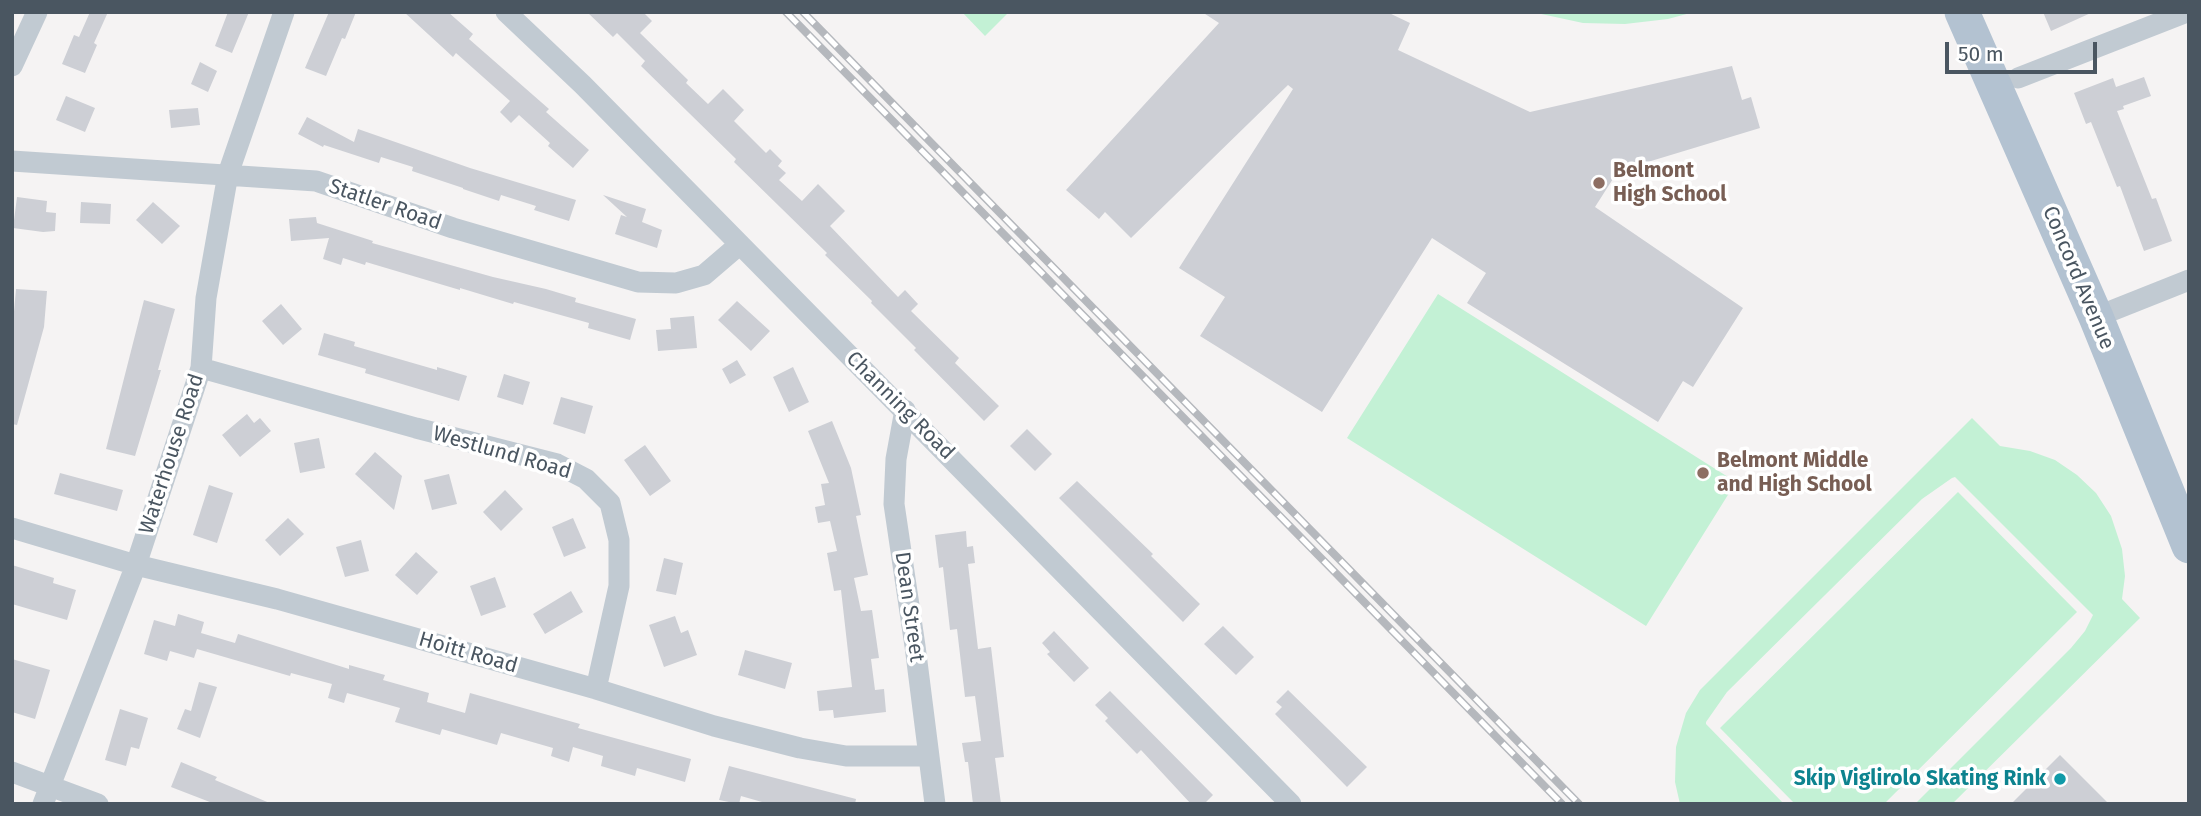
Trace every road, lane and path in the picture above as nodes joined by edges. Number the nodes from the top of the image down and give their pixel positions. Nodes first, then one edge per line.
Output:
1 (37, 12) edge
2 (284, 12) edge
3 (506, 12) edge
4 (1962, 12) edge
5 (1988, 12) edge
6 (2187, 12) edge
7 (12, 66) edge
8 (2018, 78) junction
9 (12, 161) edge
10 (228, 174) junction
11 (739, 245) junction
12 (2189, 280) edge
13 (2107, 313) junction
14 (201, 368) junction
15 (905, 410) junction
16 (2189, 485) edge
17 (12, 528) edge
18 (2189, 546) edge
19 (136, 565) junction
20 (596, 689) junction
21 (928, 756) junction
22 (12, 772) edge
23 (47, 795) edge
24 (98, 804) edge
25 (935, 804) edge
26 (1291, 804) edge

1 - 7 street
2 - 10 street, Waterhouse Road
3 - 11 street, Channing Road
4 - 13 main road, Concord Avenue
5 - 8 main road, Concord Avenue
6 - 8 street
8 - 13 main road, Concord Avenue
9 - 10 street, Statler Road
10 - 11 street, Statler Road
10 - 14 street, Waterhouse Road
11 - 15 street, Channing Road
12 - 13 street
13 - 16 main road, Concord Avenue
13 - 18 main road, Concord Avenue
14 - 19 street, Waterhouse Road
14 - 20 street, Westlund Road
15 - 21 street, Dean Street
15 - 26 street, Channing Road
17 - 19 street, Hoitt Road
19 - 20 street, Hoitt Road
19 - 23 street, Waterhouse Road
20 - 21 street, Hoitt Road
21 - 25 street, Dean Street
22 - 23 street
23 - 24 street

